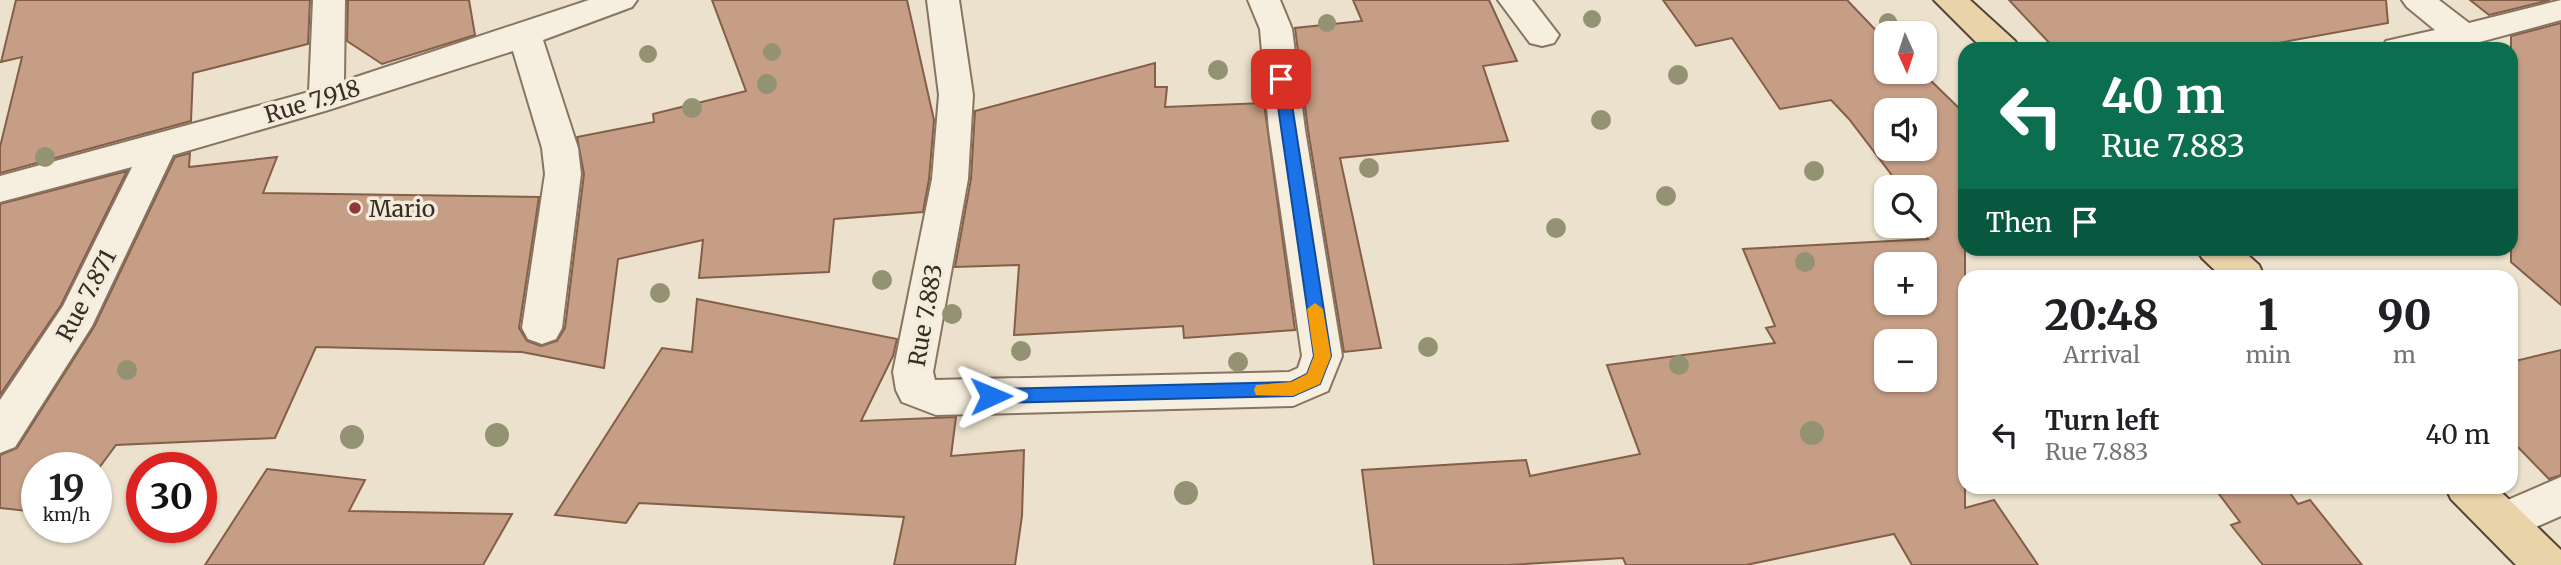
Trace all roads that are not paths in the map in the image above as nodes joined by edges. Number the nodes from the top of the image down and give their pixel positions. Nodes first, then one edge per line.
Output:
1 (329, 0) edge
2 (621, 0) edge
3 (943, 0) edge
4 (1264, 0) edge
5 (1514, 0) edge
6 (1950, 0) edge
7 (2418, 0) edge
8 (2561, 9) edge
9 (1542, 35) dead end
10 (525, 36) junction
11 (2463, 36) junction
12 (1995, 42) edge
13 (2433, 42) edge
14 (326, 97) junction
15 (159, 148) junction
16 (0, 189) edge
17 (2224, 256) edge
18 (2239, 270) edge
19 (542, 328) dead end
20 (0, 435) edge
21 (2474, 494) edge
22 (2561, 496) edge
23 (2504, 522) junction
24 (2546, 565) edge

1 - 14 street
2 - 10 street, Rue 7.918
3 - 4 street, Rue 7.883
5 - 9 street
6 - 12 main road
7 - 11 street
8 - 11 street
10 - 14 street, Rue 7.918
10 - 19 street
11 - 13 street
14 - 15 street, Rue 7.918
15 - 16 street, Rue 7.918
15 - 20 street, Rue 7.871
17 - 18 main road
21 - 23 main road
22 - 23 street
23 - 24 main road

